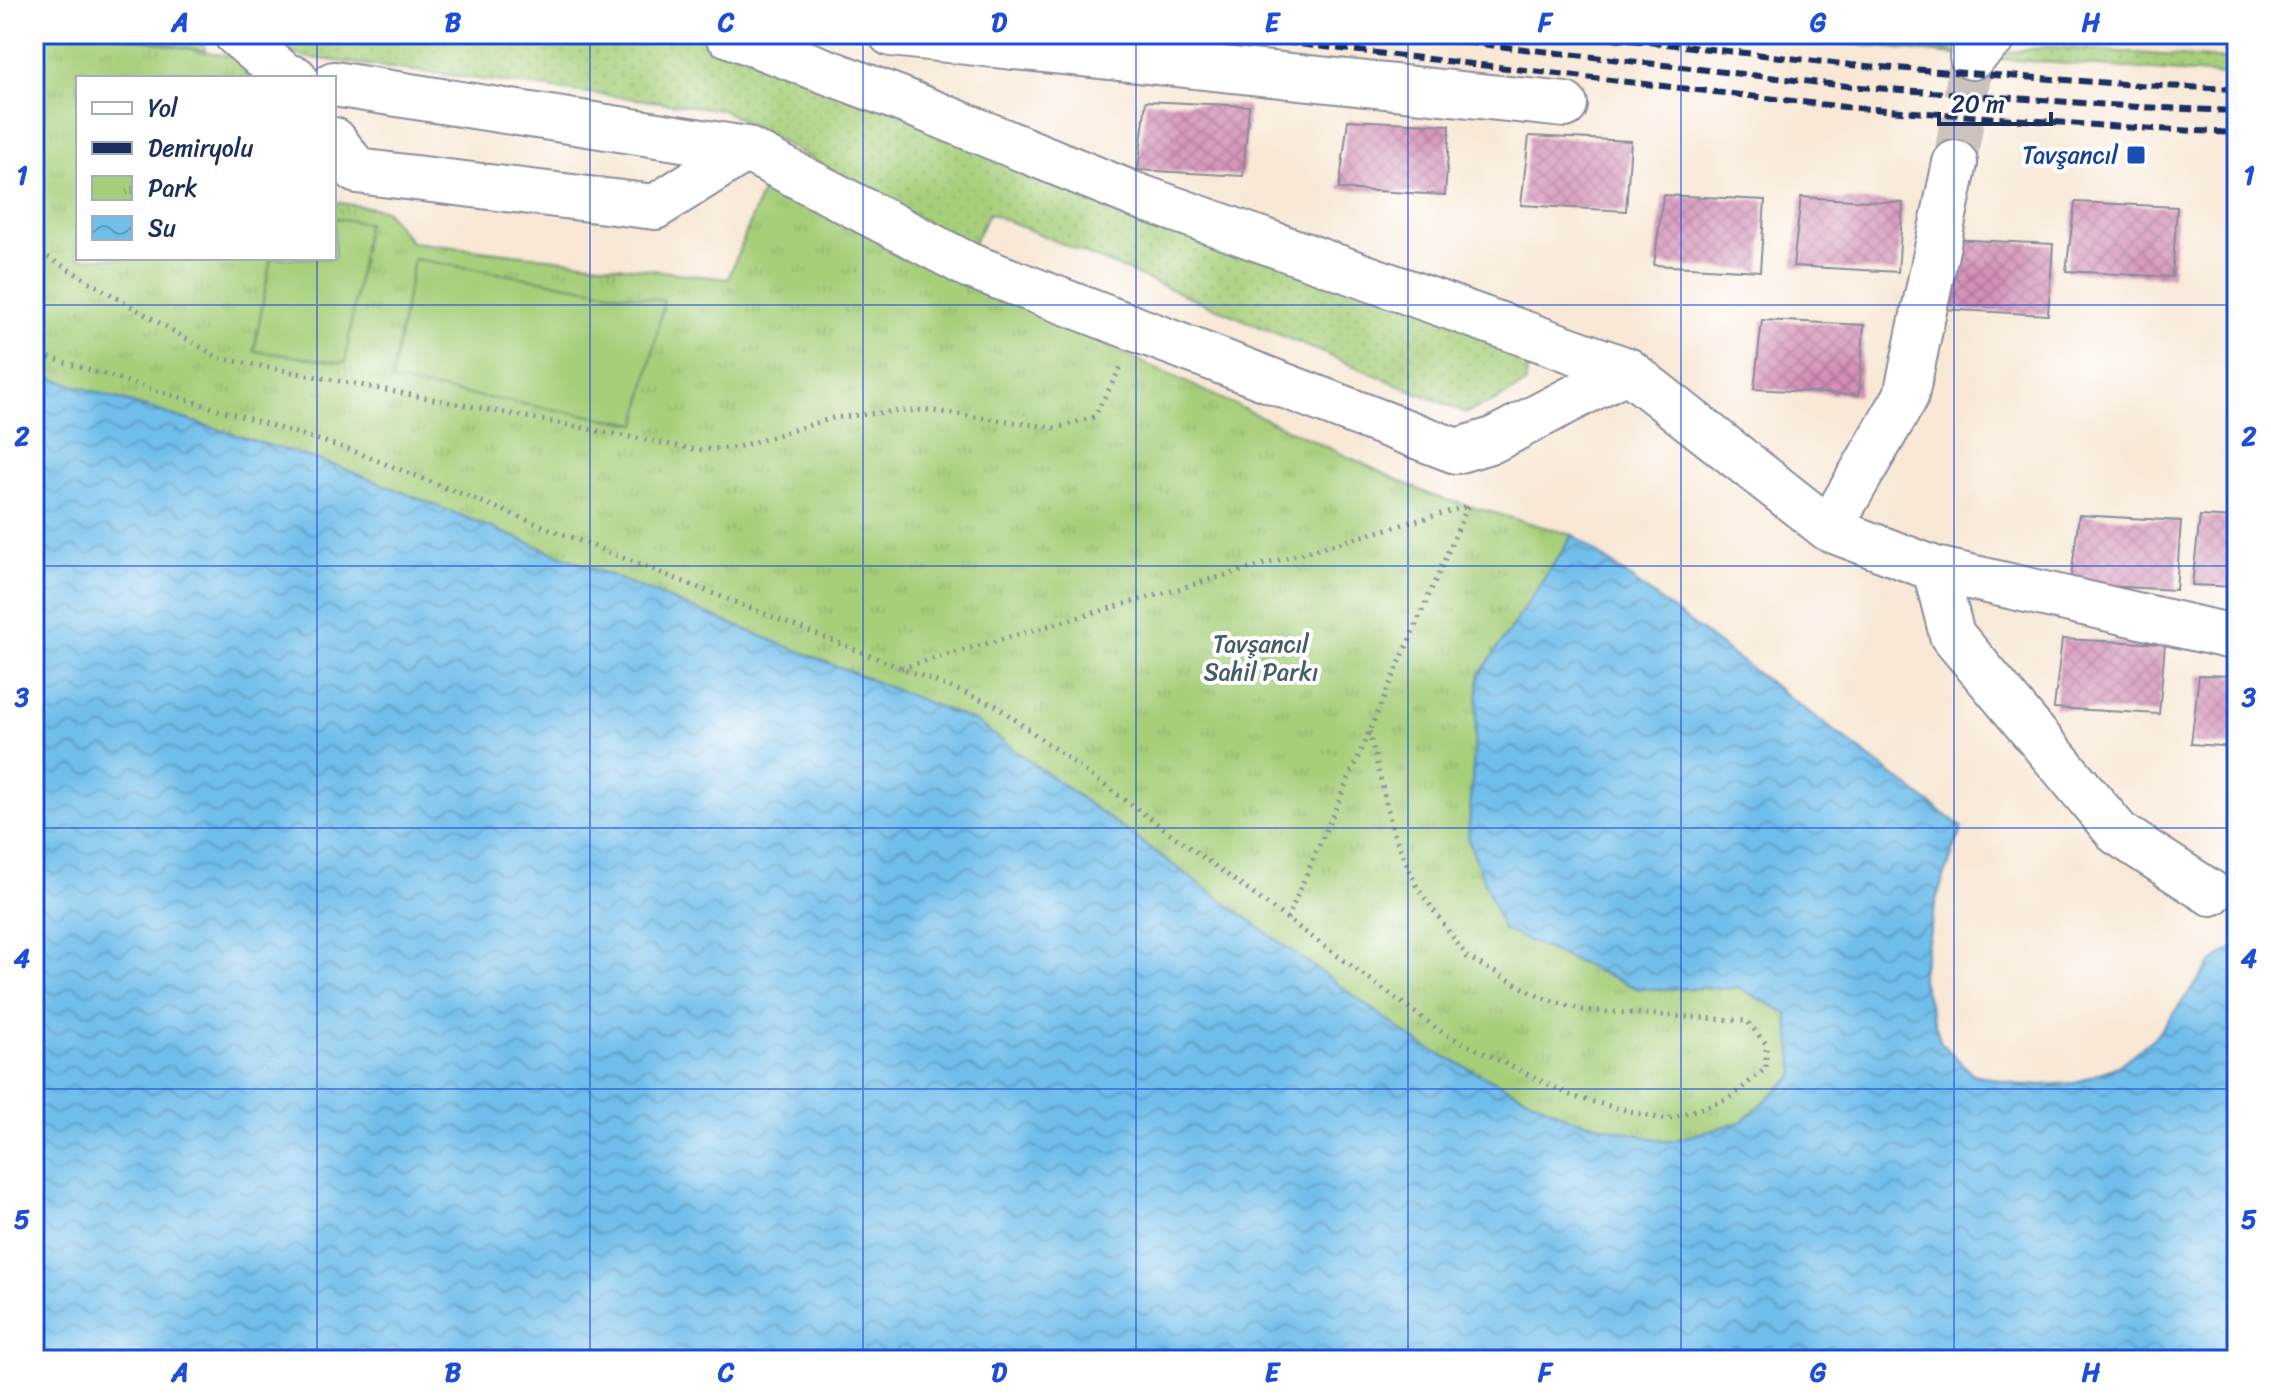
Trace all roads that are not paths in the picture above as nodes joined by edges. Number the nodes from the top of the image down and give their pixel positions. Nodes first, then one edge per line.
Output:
1 (727, 34) edge
2 (891, 34) edge
3 (238, 35) edge
4 (288, 76) edge
5 (336, 84) edge
6 (1565, 105) dead end
7 (336, 143) edge
8 (746, 149) junction
9 (1955, 163) tunnel mouth
10 (1627, 370) junction
11 (1829, 529) junction
12 (1935, 569) junction
13 (2237, 638) edge
14 (2211, 893) dead end

1 - 10 street
2 - 6 street
3 - 4 street
5 - 8 street
7 - 8 street
8 - 10 street
9 - 11 street
10 - 11 street
11 - 12 street
12 - 13 street
12 - 14 street

